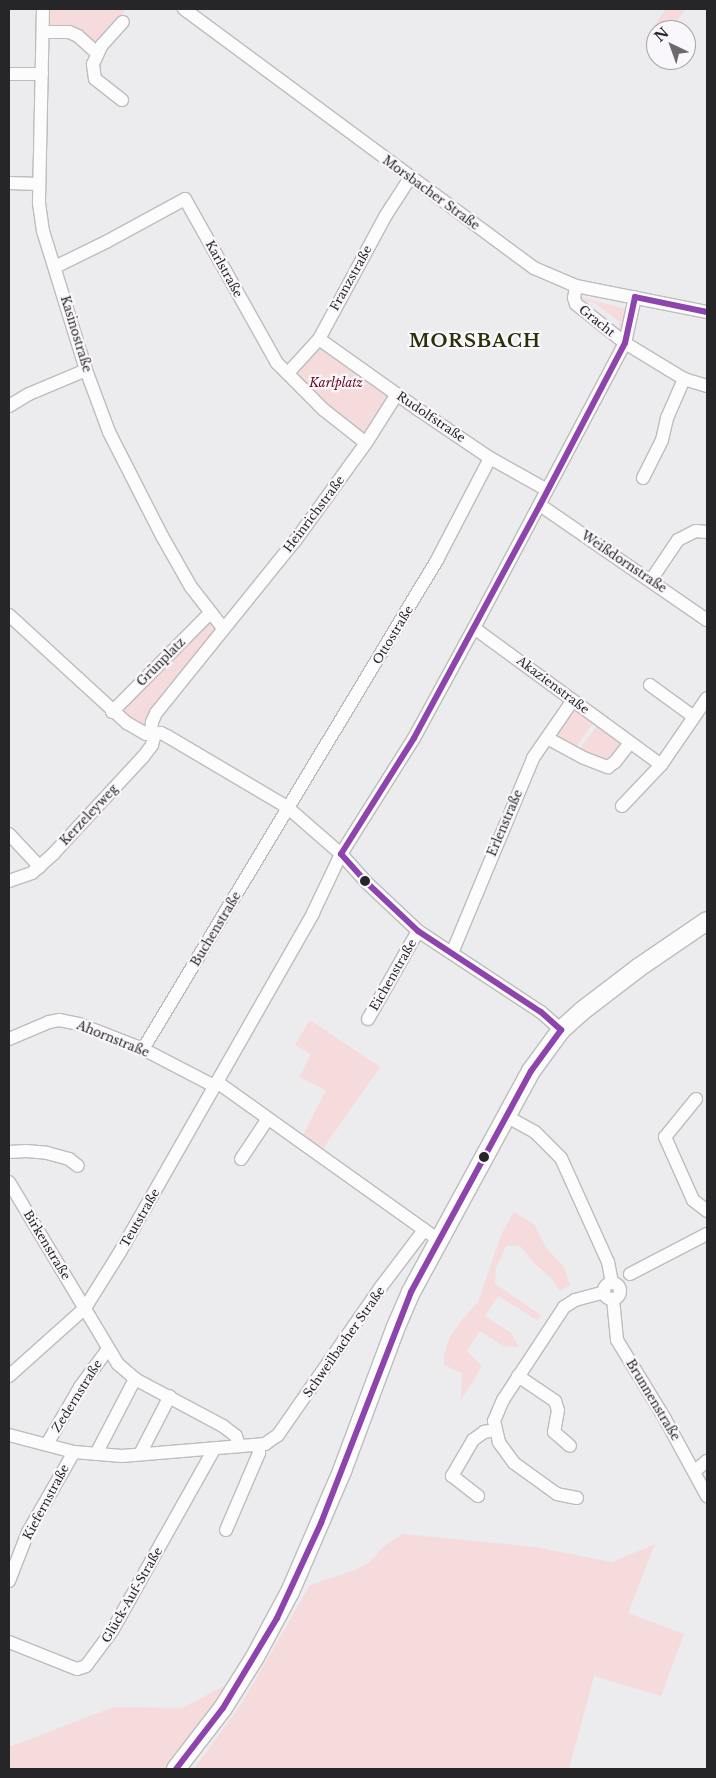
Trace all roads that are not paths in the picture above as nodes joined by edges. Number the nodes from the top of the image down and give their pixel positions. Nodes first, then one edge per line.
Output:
1 (43, 9) edge
2 (184, 9) edge
3 (123, 22) dead end
4 (44, 32) junction
5 (97, 53) junction
6 (9, 74) edge
7 (42, 74) junction
8 (122, 100) dead end
9 (410, 178) junction
10 (9, 183) edge
11 (39, 184) junction
12 (55, 267) junction
13 (576, 286) junction
14 (635, 298) junction
15 (707, 312) edge
16 (318, 338) junction
17 (625, 343) junction
18 (86, 370) junction
19 (288, 374) junction
20 (684, 378) junction
21 (707, 386) edge
22 (397, 394) junction
23 (9, 406) edge
24 (366, 443) junction
25 (490, 458) junction
26 (643, 478) dead end
27 (547, 490) junction
28 (540, 505) junction
29 (707, 532) edge
30 (651, 580) junction
31 (210, 613) junction
32 (9, 616) edge
33 (707, 620) edge
34 (223, 628) junction
35 (474, 628) junction
36 (650, 685) dead end
37 (707, 698) edge
38 (573, 700) junction
39 (112, 712) junction
40 (694, 716) junction
41 (153, 734) junction
42 (547, 738) junction
43 (630, 743) junction
44 (661, 765) junction
45 (622, 806) dead end
46 (288, 807) junction
47 (9, 834) edge
48 (341, 854) junction
49 (40, 867) junction
50 (9, 881) edge
51 (707, 921) edge
52 (418, 931) junction
53 (452, 953) junction
54 (368, 1019) dead end
55 (561, 1030) junction
56 (9, 1039) edge
57 (143, 1049) junction
58 (216, 1084) junction
59 (696, 1099) dead end
60 (506, 1116) junction
61 (267, 1120) junction
62 (9, 1152) edge
63 (241, 1159) dead end
64 (78, 1166) dead end
65 (9, 1182) edge
66 (707, 1211) edge
67 (424, 1230) junction
68 (707, 1234) edge
69 (439, 1240) junction
70 (630, 1274) dead end
71 (610, 1291) junction
72 (85, 1308) junction
73 (108, 1349) junction
74 (9, 1376) edge
75 (518, 1376) junction
76 (135, 1379) junction
77 (170, 1396) junction
78 (495, 1430) junction
79 (9, 1435) edge
80 (47, 1444) junction
81 (239, 1446) junction
82 (258, 1446) junction
83 (570, 1446) dead end
84 (214, 1449) junction
85 (74, 1452) junction
86 (96, 1454) junction
87 (140, 1454) junction
88 (707, 1460) edge
89 (695, 1471) junction
90 (478, 1496) dead end
91 (707, 1496) edge
92 (577, 1498) dead end
93 (226, 1530) dead end
94 (9, 1581) edge
95 (9, 1642) edge
96 (176, 1769) edge

1 - 4 street, Kasinostraße
2 - 9 street, Morsbacher Straße
3 - 5 street
4 - 5 street
4 - 7 street, Kasinostraße
5 - 8 street
6 - 7 street
7 - 11 street, Kasinostraße
9 - 13 street, Morsbacher Straße
9 - 16 street, Franzstraße
10 - 11 street
11 - 12 street, Kasinostraße
12 - 18 street, Kasinostraße
12 - 19 street, Karlstraße
13 - 14 street, Morsbacher Straße
13 - 17 street, Gracht
14 - 15 street, Morsbacher Straße
14 - 17 street, Teutstraße
16 - 19 street, Franzstraße
16 - 22 street, Rudolfstraße
17 - 20 street, Gracht
17 - 27 street, Teutstraße
18 - 23 street
18 - 31 street, Kasinostraße
19 - 24 street, Karlstraße
20 - 21 street, Gracht
20 - 26 street
22 - 24 street, Heinrichstraße
22 - 25 street, Rudolfstraße
24 - 34 street, Heinrichstraße
25 - 27 street, Rudolfstraße
25 - 46 street, Ottostraße
27 - 28 street, Teutstraße
28 - 30 street, Weißdornstraße
28 - 35 street, Teutstraße
29 - 30 street
30 - 33 street, Weißdornstraße
31 - 34 street, Kasinostraße
31 - 39 street, Grünplatz
32 - 39 street
34 - 41 street, Grünplatz
35 - 38 street, Akazienstraße
35 - 48 street, Teutstraße
36 - 40 street
37 - 40 street
38 - 42 street, Erlenstraße
38 - 43 street, Akazienstraße
39 - 41 street
40 - 44 street
41 - 46 street
41 - 49 street, Kerzeleyweg
42 - 43 street
42 - 53 street, Erlenstraße
43 - 44 street, Akazienstraße
44 - 45 street
46 - 48 street
46 - 57 street, Buchenstraße
47 - 49 street
48 - 52 street
48 - 58 street, Teutstraße
49 - 50 street, Kerzeleyweg
51 - 55 main road
52 - 53 street
52 - 54 street, Eichenstraße
53 - 55 street
55 - 60 main road
56 - 57 street, Ahornstraße
57 - 58 street, Ahornstraße
58 - 61 street, Ahornstraße
58 - 72 street, Teutstraße
59 - 66 street
60 - 69 main road
60 - 71 street, Brunnenstraße
61 - 63 street
61 - 67 street, Ahornstraße
62 - 64 street
65 - 72 street, Birkenstraße
67 - 69 street, Ahornstraße
67 - 82 street, Schweilbacher Straße
68 - 70 street
69 - 96 main road
71 - 75 street
71 - 89 street, Brunnenstraße
72 - 73 street
72 - 74 street, Teutstraße
73 - 76 street
73 - 80 street, Zedernstraße
75 - 78 street
75 - 83 street
76 - 77 street
76 - 86 street
77 - 81 street
77 - 87 street
78 - 90 street
78 - 92 street
79 - 80 street, Zedernstraße
80 - 85 street, Zedernstraße
81 - 82 street
81 - 84 street, Zedernstraße
82 - 93 street
84 - 87 street, Zedernstraße
84 - 95 street, Glück-Auf-Straße
85 - 86 street, Zedernstraße
85 - 94 street, Kiefernstraße
86 - 87 street, Zedernstraße
88 - 89 street
89 - 91 street, Brunnenstraße

